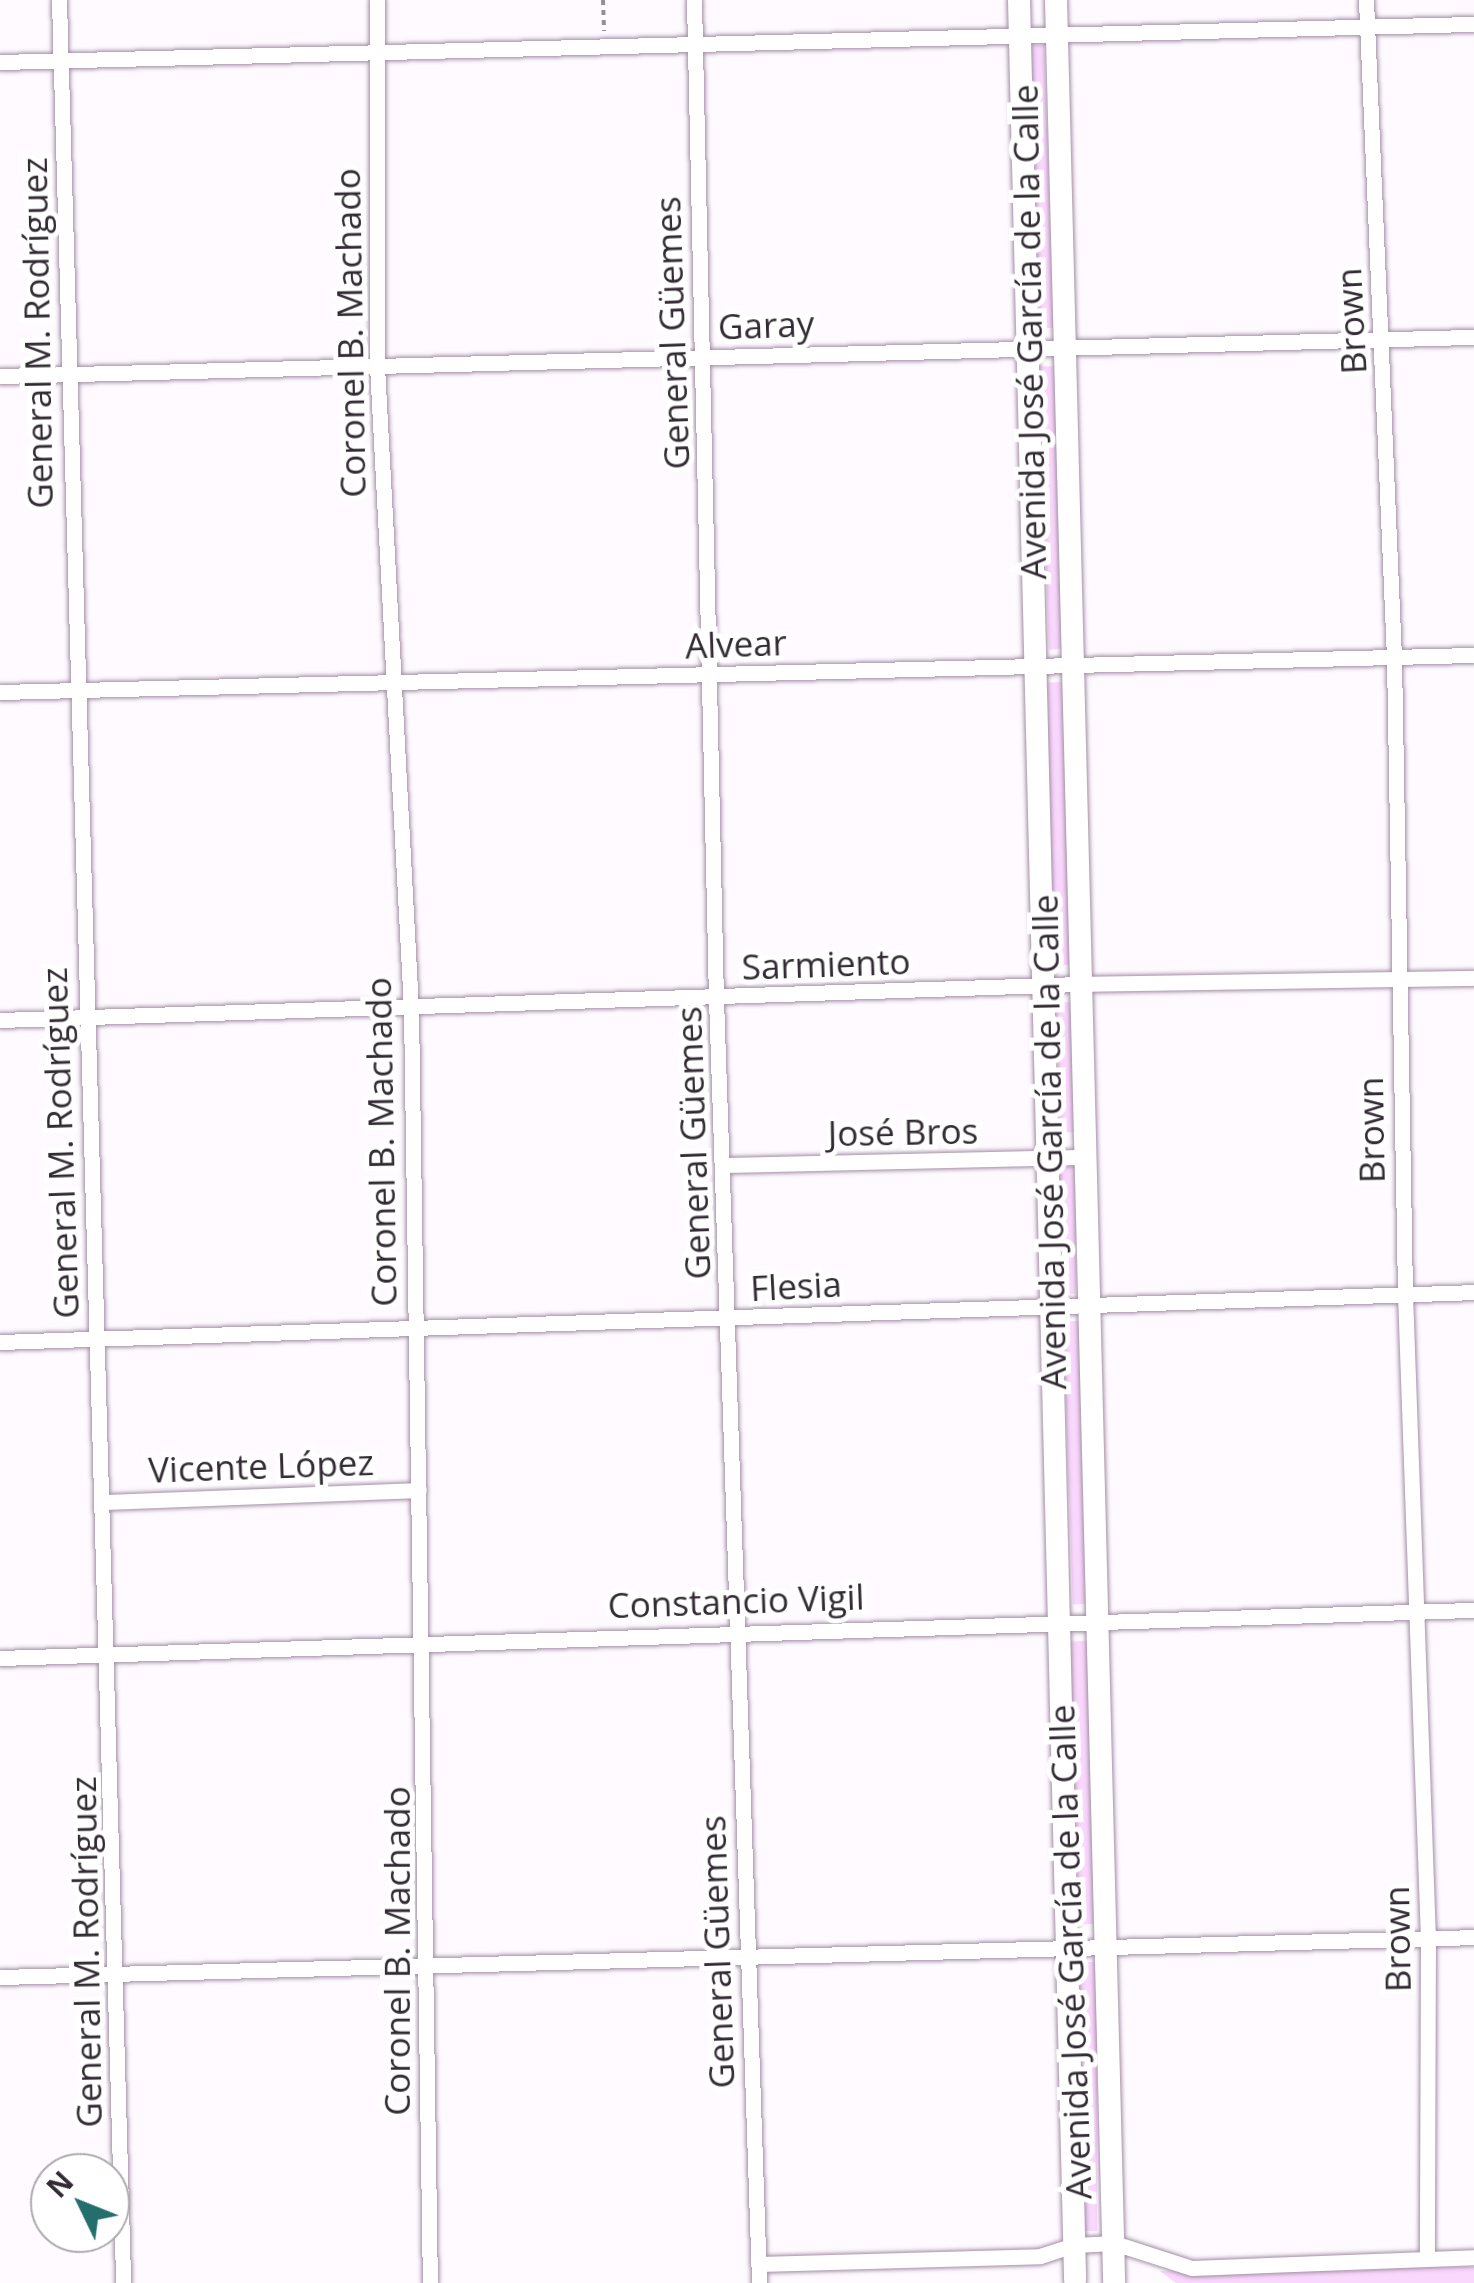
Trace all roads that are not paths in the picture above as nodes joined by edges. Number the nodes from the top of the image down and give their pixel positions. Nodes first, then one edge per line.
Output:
1 (60, 0) edge
2 (376, 0) edge
3 (694, 0) edge
4 (1019, 0) edge
5 (1056, 0) edge
6 (1366, 0) edge
7 (1474, 24) edge
8 (1366, 26) junction
9 (1056, 35) junction
10 (1020, 36) junction
11 (695, 43) junction
12 (377, 53) junction
13 (61, 60) junction
14 (0, 62) edge
15 (1474, 337) edge
16 (1382, 340) junction
17 (1064, 346) junction
18 (1029, 347) junction
19 (701, 357) junction
20 (378, 366) junction
21 (67, 374) junction
22 (0, 376) edge
23 (1474, 655) edge
24 (1394, 657) junction
25 (1072, 661) junction
26 (1033, 662) junction
27 (713, 675) junction
28 (391, 682) junction
29 (76, 690) junction
30 (0, 692) edge
31 (1474, 978) edge
32 (1398, 980) junction
33 (1080, 984) junction
34 (1042, 985) junction
35 (716, 998) junction
36 (411, 1008) junction
37 (85, 1018) junction
38 (0, 1020) edge
39 (1083, 1157) junction
40 (1048, 1160) junction
41 (723, 1165) junction
42 (1474, 1292) edge
43 (1405, 1294) junction
44 (1088, 1302) junction
45 (1051, 1304) junction
46 (731, 1319) junction
47 (415, 1332) junction
48 (97, 1339) junction
49 (0, 1342) edge
50 (419, 1490) junction
51 (106, 1502) junction
52 (1474, 1610) edge
53 (1420, 1611) junction
54 (1096, 1620) junction
55 (1060, 1621) junction
56 (738, 1629) junction
57 (425, 1643) junction
58 (110, 1655) junction
59 (0, 1658) edge
60 (1474, 1938) edge
61 (1428, 1939) junction
62 (1104, 1945) junction
63 (1069, 1946) junction
64 (746, 1957) junction
65 (428, 1964) junction
66 (115, 1974) junction
67 (0, 1978) edge
68 (1114, 2243) junction
69 (1074, 2245) junction
70 (1474, 2257) edge
71 (1428, 2258) junction
72 (759, 2264) junction
73 (1073, 2282) edge
74 (1115, 2282) edge
75 (123, 2283) edge
76 (430, 2283) edge
77 (760, 2283) edge

1 - 13 street, General M. Rodríguez
2 - 12 street, Coronel B. Machado
3 - 11 street, General Güemes
4 - 10 main road, Avenida José García de la Calle
5 - 9 main road, Avenida José García de la Calle
6 - 8 street, Brown
7 - 8 street
8 - 9 street
8 - 16 street, Brown
9 - 10 street
9 - 17 main road, Avenida José García de la Calle
10 - 11 street
10 - 18 main road, Avenida José García de la Calle
11 - 12 street
11 - 19 street, General Güemes
12 - 13 street
12 - 20 street, Coronel B. Machado
13 - 14 street
13 - 21 street, General M. Rodríguez
15 - 16 street, Garay
16 - 17 street, Garay
16 - 24 street, Brown
17 - 18 street, Garay
17 - 25 main road, Avenida José García de la Calle
18 - 19 street, Garay
18 - 26 main road, Avenida José García de la Calle
19 - 20 street, Garay
19 - 27 street, General Güemes
20 - 21 street, Garay
20 - 28 street, Coronel B. Machado
21 - 22 street, Garay
21 - 29 street, General M. Rodríguez
23 - 24 street, Alvear
24 - 25 street, Alvear
24 - 32 street, Brown
25 - 26 street, Alvear
25 - 33 main road, Avenida José García de la Calle
26 - 27 street, Alvear
26 - 34 main road, Avenida José García de la Calle
27 - 28 street, Alvear
27 - 35 street, General Güemes
28 - 29 street, Alvear
28 - 36 street, Coronel B. Machado
29 - 30 street, Alvear
29 - 37 street, General M. Rodríguez
31 - 32 street, Sarmiento
32 - 33 street, Sarmiento
32 - 43 street, Brown
33 - 34 street, Sarmiento
33 - 39 main road, Avenida José García de la Calle
34 - 35 street, Sarmiento
34 - 40 main road, Avenida José García de la Calle
35 - 36 street, Sarmiento
35 - 41 street, General Güemes
36 - 37 street, Sarmiento
36 - 47 street, Coronel B. Machado
37 - 38 street, Sarmiento
37 - 48 street, General M. Rodríguez
39 - 40 street, José Bros
39 - 44 main road, Avenida José García de la Calle
40 - 41 street, José Bros
40 - 45 main road, Avenida José García de la Calle
41 - 46 street, General Güemes
42 - 43 street, Flesia
43 - 44 street, Flesia
43 - 53 street, Brown
44 - 45 street, Flesia
44 - 54 main road, Avenida José García de la Calle
45 - 46 street, Flesia
45 - 55 main road, Avenida José García de la Calle
46 - 47 street, Flesia
46 - 56 street, General Güemes
47 - 48 street, Flesia
47 - 50 street, Coronel B. Machado
48 - 49 street, Flesia
48 - 51 street, General M. Rodríguez
50 - 51 street, Vicente López
50 - 57 street, Coronel B. Machado
51 - 58 street, General M. Rodríguez
52 - 53 street, Constancio Vigil
53 - 54 street, Constancio Vigil
53 - 61 street, Brown
54 - 55 street, Constancio Vigil
54 - 62 main road, Avenida José García de la Calle
55 - 56 street, Constancio Vigil
55 - 63 main road, Avenida José García de la Calle
56 - 57 street, Constancio Vigil
56 - 64 street, General Güemes
57 - 58 street, Constancio Vigil
57 - 65 street, Coronel B. Machado
58 - 59 street, Constancio Vigil
58 - 66 street, General M. Rodríguez
60 - 61 street
61 - 62 street
61 - 71 street, Brown
62 - 63 street
62 - 68 main road, Avenida José García de la Calle
63 - 64 street
63 - 69 main road, Avenida José García de la Calle
64 - 65 street
64 - 72 street, General Güemes
65 - 66 street
65 - 76 street, Coronel B. Machado
66 - 67 street
66 - 75 street, General M. Rodríguez
68 - 69 street
68 - 71 street
68 - 74 main road, Avenida José García de la Calle
69 - 72 street
69 - 73 main road, Avenida José García de la Calle
70 - 71 street
72 - 77 street, General Güemes
73 - 74 main road

